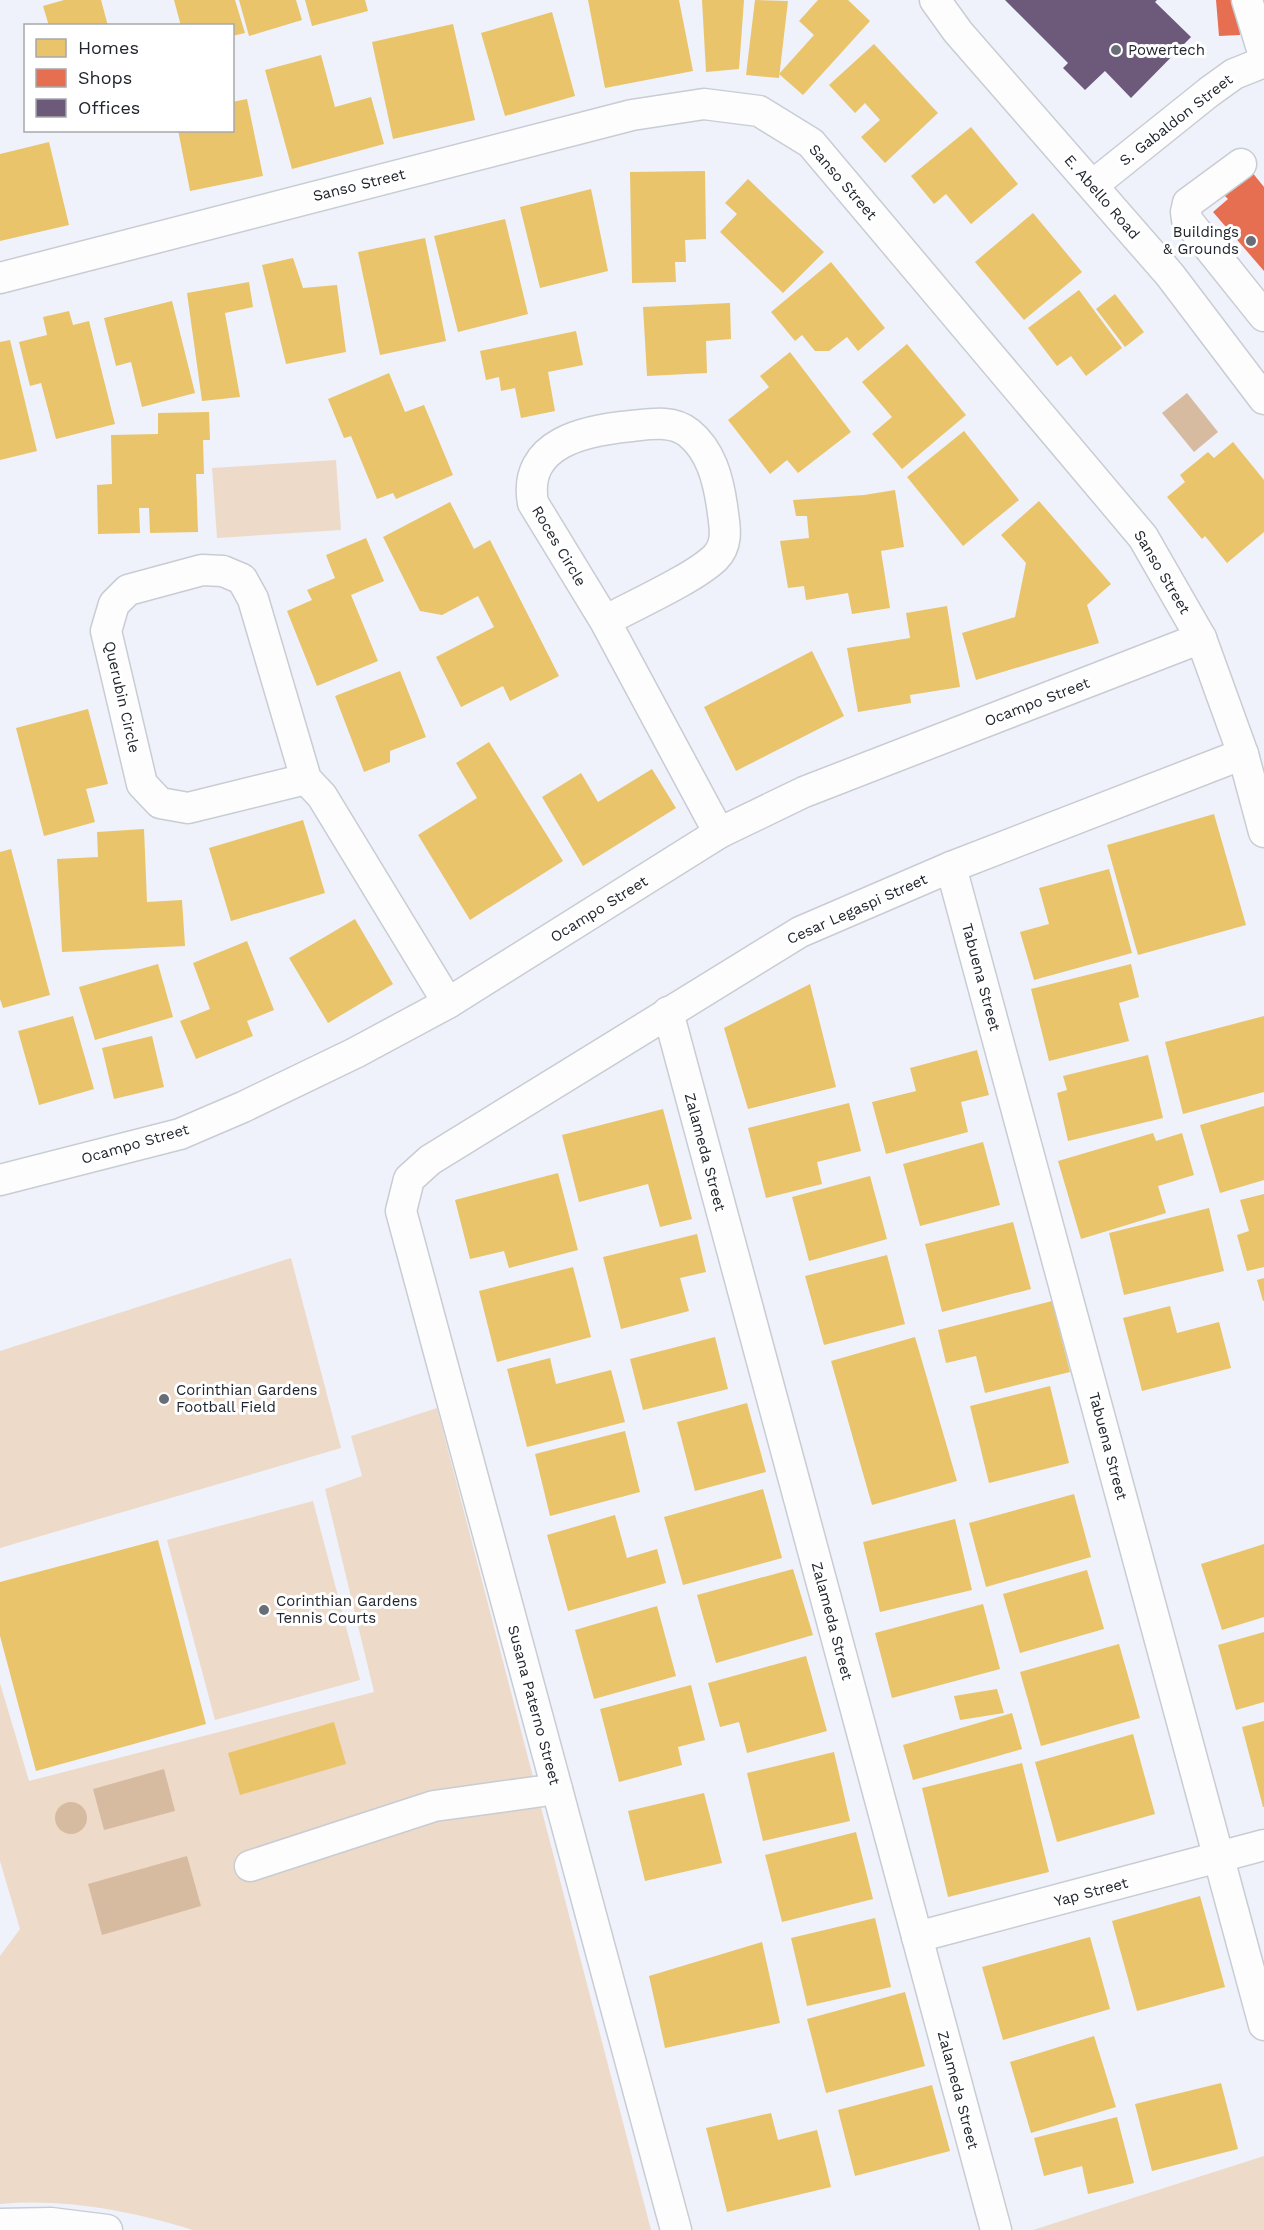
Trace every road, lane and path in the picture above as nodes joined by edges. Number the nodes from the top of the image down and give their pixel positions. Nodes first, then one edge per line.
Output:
1 (934, 0) edge
2 (1247, 0) edge
3 (1264, 56) edge
4 (1264, 62) edge
5 (1241, 164) dead end
6 (1093, 185) junction
7 (1207, 245) junction
8 (1170, 275) junction
9 (0, 278) edge
10 (1264, 316) edge
11 (1264, 399) edge
12 (605, 621) junction
13 (1201, 638) junction
14 (1243, 754) junction
15 (306, 779) junction
16 (1264, 832) edge
17 (719, 833) junction
18 (951, 867) junction
19 (448, 1004) junction
20 (668, 1012) junction
21 (409, 1179) joint
22 (0, 1180) edge
23 (557, 1789) junction
24 (1264, 1845) edge
25 (1219, 1858) junction
26 (250, 1866) dead end
27 (917, 1937) junction
28 (1264, 2025) edge
29 (0, 2224) edge
30 (106, 2230) edge
31 (676, 2230) edge
32 (996, 2230) edge

1 - 6 street, E. Abello Road
2 - 3 street
4 - 6 street, S. Gabaldon Street
5 - 7 street
6 - 8 street, E. Abello Road
7 - 8 street
7 - 10 street
8 - 11 street, E. Abello Road
9 - 13 street, Sanso Street
12 - 12 street, Roces Circle
12 - 17 street, Roces Circle
13 - 14 street, Sanso Street
13 - 17 street, Ocampo Street
14 - 16 street, Sanso Street
14 - 18 street, Cesar Legaspi Street
15 - 15 street, Querubin Circle
15 - 19 street, Querubin Circle
17 - 19 street, Ocampo Street
18 - 20 street, Cesar Legaspi Street
18 - 25 street, Tabuena Street
19 - 22 street, Ocampo Street
20 - 21 street, Cesar Legaspi Street
20 - 27 street, Zalameda Street
21 - 23 street, Susana Paterno Street
23 - 26 street
23 - 31 street, Susana Paterno Street
24 - 25 street, Yap Street
25 - 27 street, Yap Street
25 - 28 street, Tabuena Street
27 - 32 street, Zalameda Street
29 - 30 street

